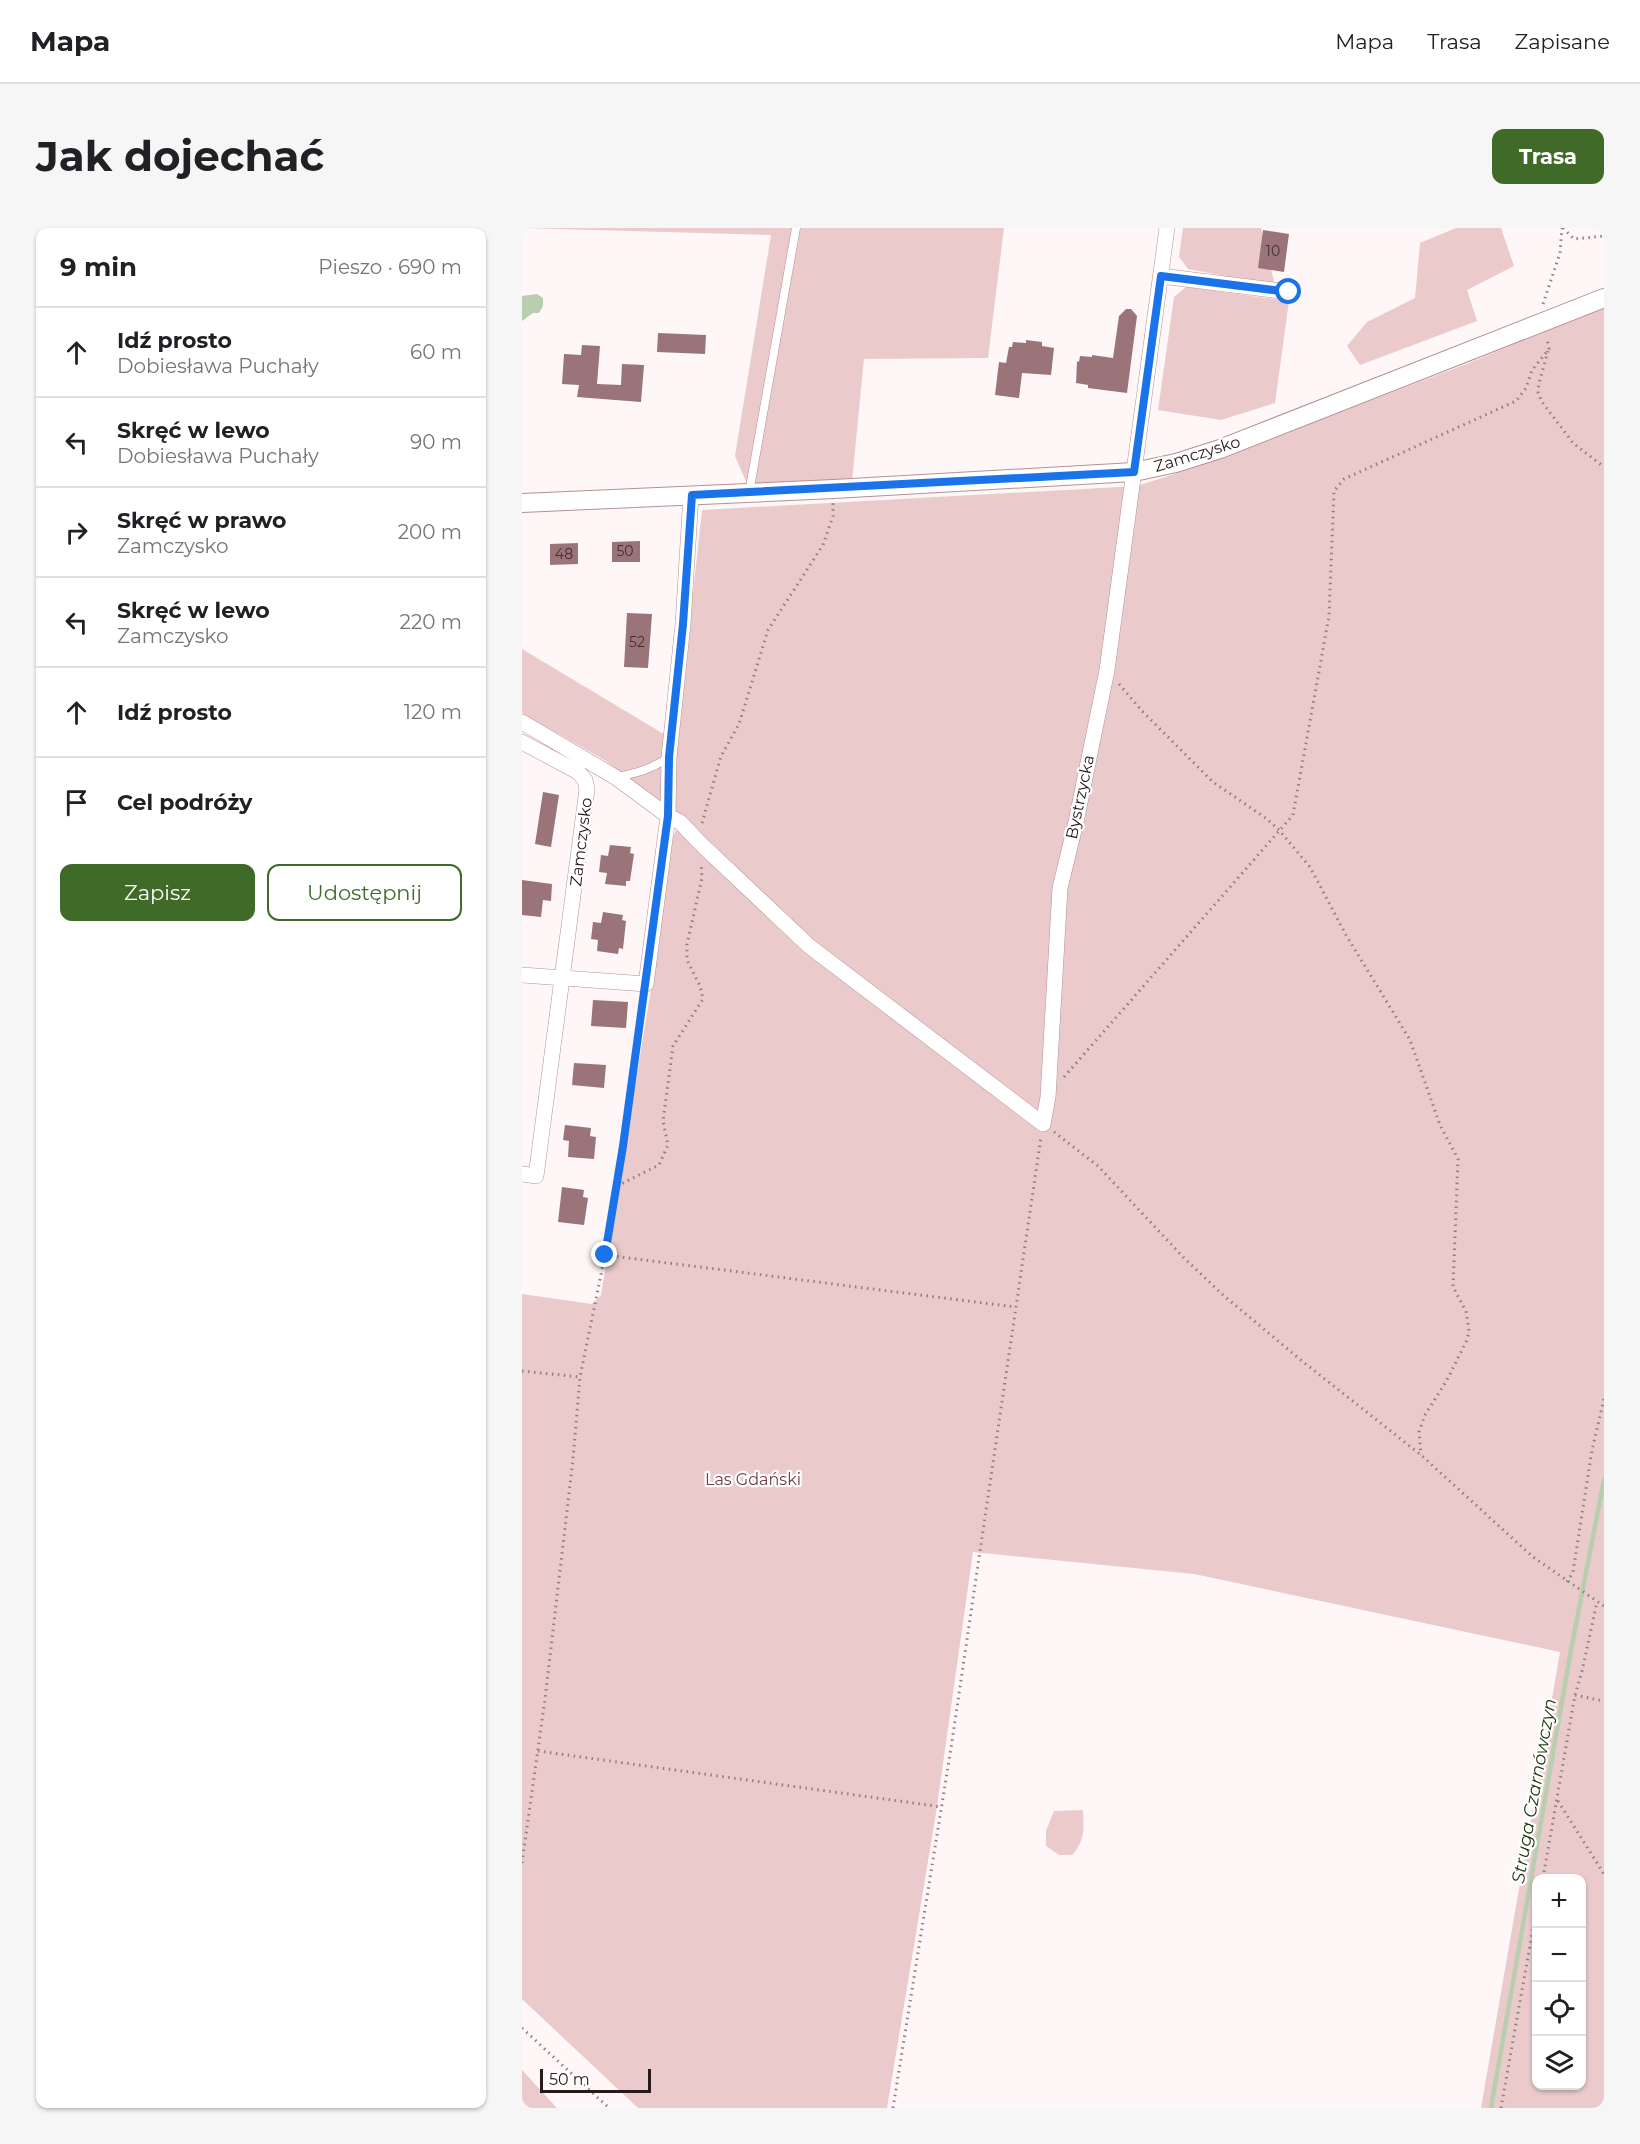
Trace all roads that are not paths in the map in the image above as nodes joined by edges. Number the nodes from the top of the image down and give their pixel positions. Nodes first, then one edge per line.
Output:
1 (796, 228) edge
2 (1167, 228) edge
3 (1161, 276) junction
4 (1289, 292) dead end
5 (1604, 298) edge
6 (1134, 472) junction
7 (749, 492) junction
8 (692, 495) junction
9 (522, 503) edge
10 (522, 722) edge
11 (522, 742) edge
12 (669, 757) junction
13 (615, 777) junction
14 (668, 816) junction
15 (522, 975) edge
16 (563, 978) junction
17 (522, 1174) edge

1 - 7 lane
2 - 3 street, Bystrzycka
3 - 4 street
3 - 6 street, Bystrzycka
5 - 6 street, Zamczysko
6 - 7 street, Zamczysko
6 - 14 street, Bystrzycka
7 - 8 street, Zamczysko
8 - 9 street, Zamczysko
8 - 12 street
10 - 13 street
11 - 16 street, Zamczysko
12 - 13 lane
12 - 14 street
13 - 14 street
14 - 16 street
15 - 16 street
16 - 17 street, Zamczysko

